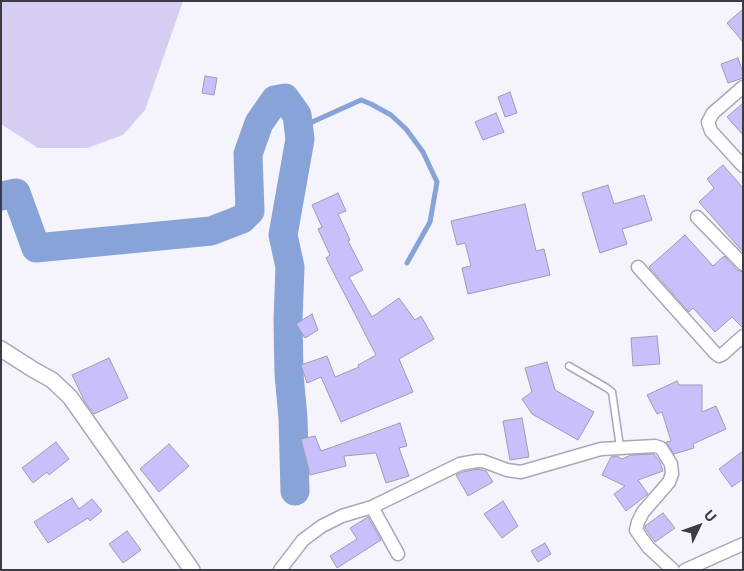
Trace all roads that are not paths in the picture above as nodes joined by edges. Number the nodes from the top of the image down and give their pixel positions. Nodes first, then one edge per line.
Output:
1 (743, 87) edge
2 (743, 166) edge
3 (697, 217) dead end
4 (743, 264) edge
5 (638, 267) dead end
6 (743, 336) edge
7 (1, 349) edge
8 (569, 366) dead end
9 (620, 447) junction
10 (372, 507) junction
11 (743, 544) edge
12 (398, 554) dead end
13 (192, 570) edge
14 (280, 570) edge
15 (673, 570) edge
16 (685, 570) edge

1 - 2 street
3 - 4 street
5 - 6 street
7 - 13 street
8 - 9 lane
9 - 10 street
9 - 15 street
10 - 12 street
10 - 14 street
11 - 16 street

